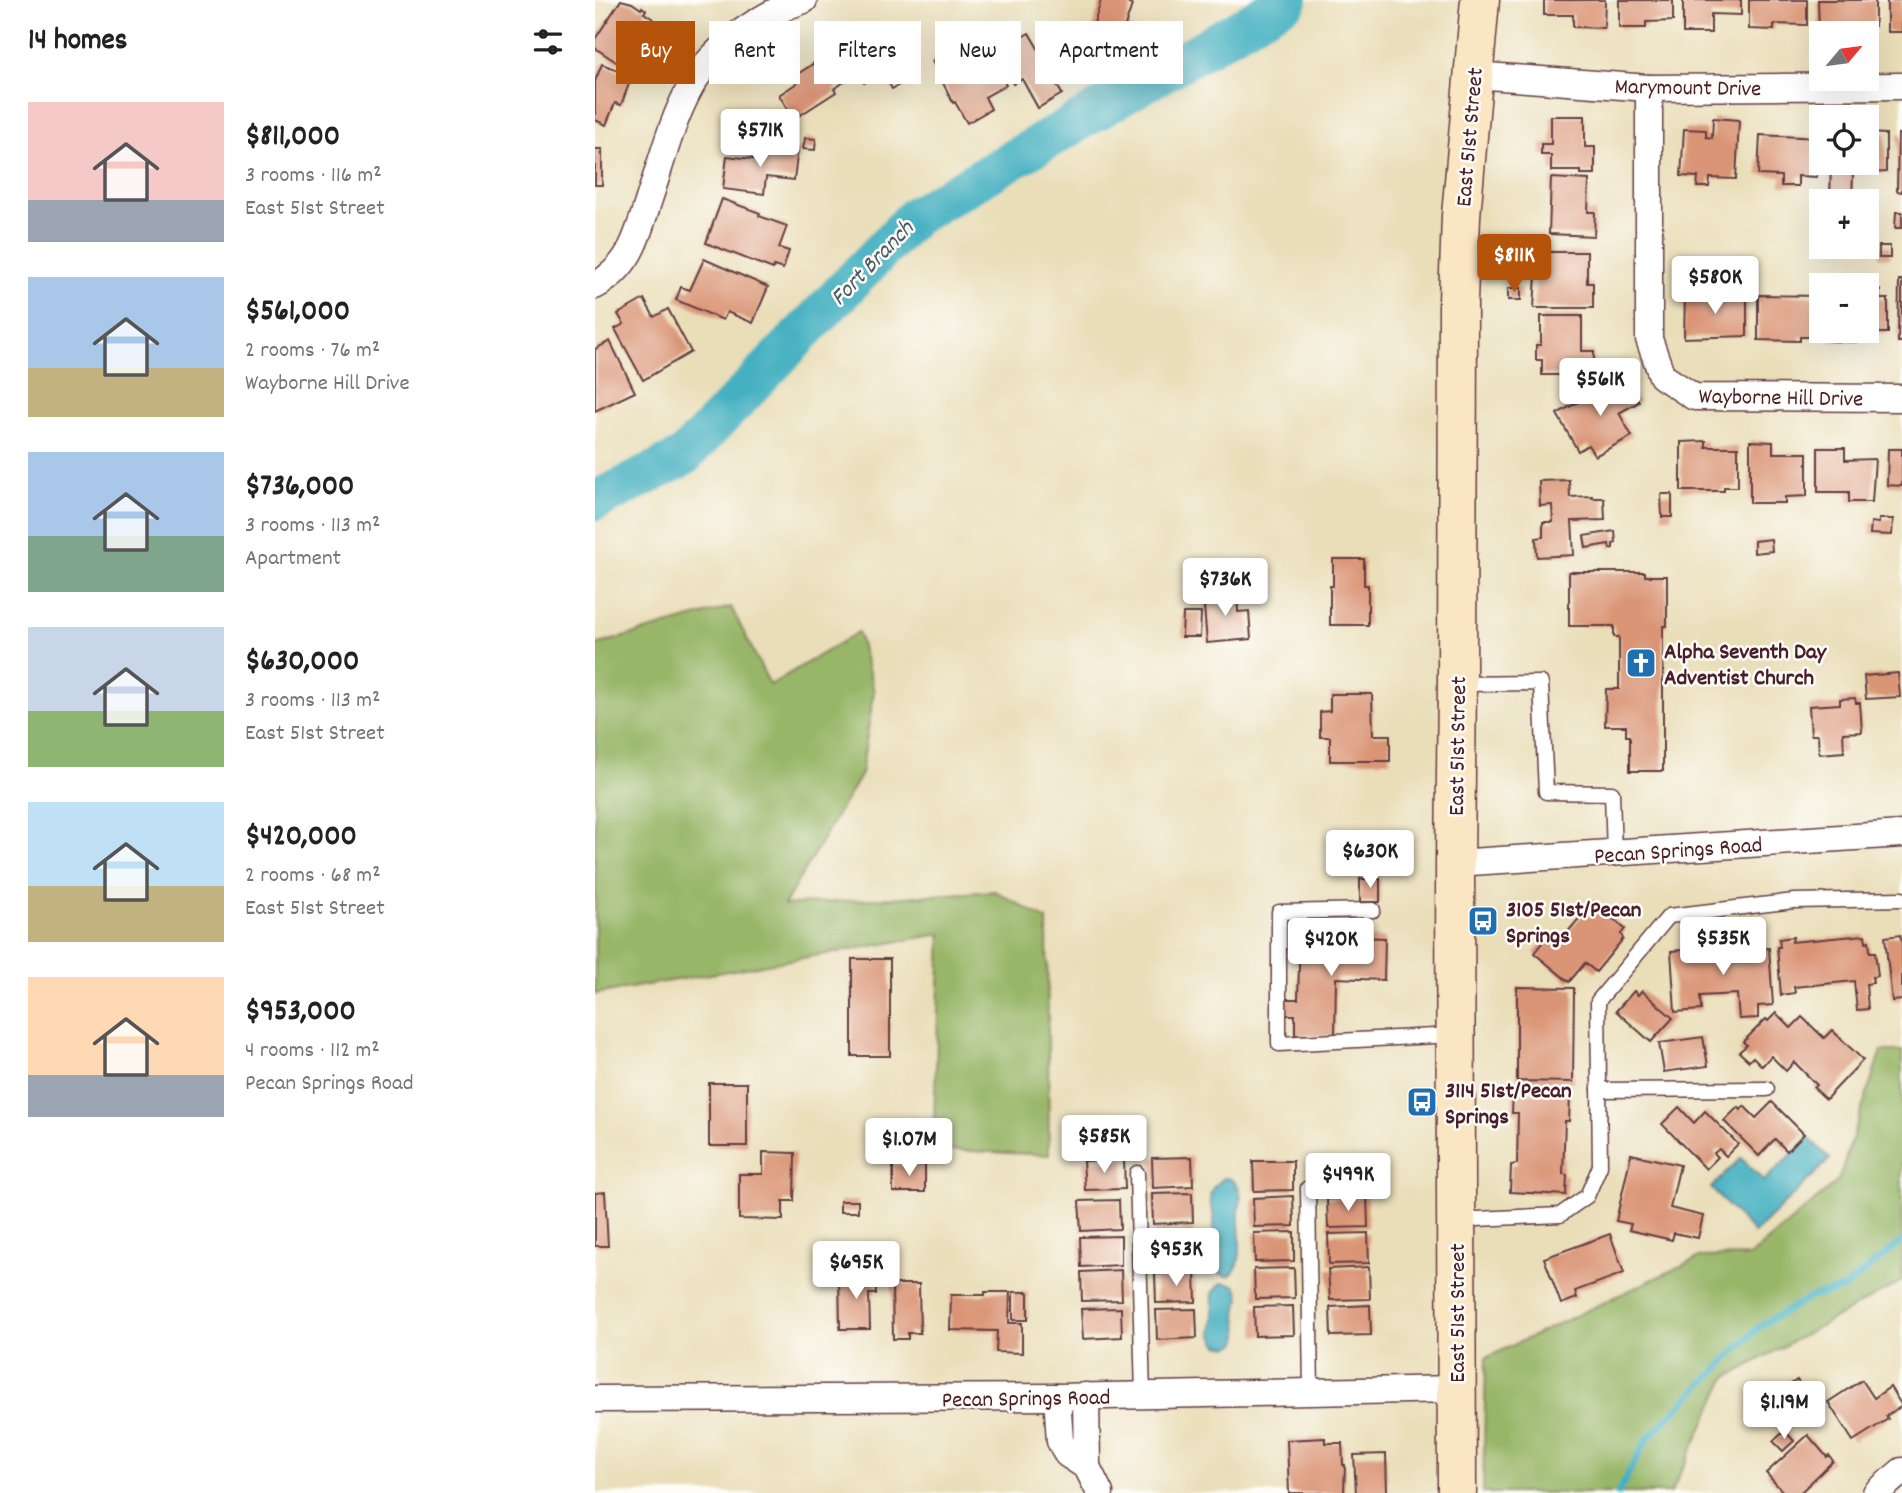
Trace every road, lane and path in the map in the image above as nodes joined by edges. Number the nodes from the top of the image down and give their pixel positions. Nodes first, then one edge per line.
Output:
1 (804, 0) edge
2 (1480, 0) edge
3 (1474, 75) junction
4 (1902, 86) edge
5 (1649, 88) junction
6 (595, 286) edge
7 (1902, 398) edge
8 (1457, 684) junction
9 (1902, 834) edge
10 (1614, 854) junction
11 (1455, 863) junction
12 (1902, 900) edge
13 (1373, 910) dead end
14 (1455, 1035) junction
15 (1767, 1088) dead end
16 (1599, 1090) junction
17 (1137, 1173) dead end
18 (1308, 1188) dead end
19 (1455, 1220) junction
20 (1456, 1390) junction
21 (1311, 1393) junction
22 (1086, 1396) junction
23 (1143, 1396) junction
24 (1057, 1397) junction
25 (595, 1399) edge
26 (1087, 1467) junction
27 (1902, 1471) edge
28 (1100, 1493) edge
29 (1457, 1493) edge
30 (1877, 1493) edge

1 - 6 street
2 - 3 main road, East 51st Street
3 - 5 street, Marymount Drive
3 - 8 main road, East 51st Street
4 - 5 street, Marymount Drive
5 - 7 street, Wayborne Hill Drive
8 - 10 lane
8 - 11 main road, East 51st Street
9 - 10 street, Pecan Springs Road
10 - 11 street, Pecan Springs Road
11 - 14 main road, East 51st Street
12 - 16 lane
13 - 14 lane
14 - 19 main road, East 51st Street
15 - 16 lane
16 - 19 lane
17 - 23 lane
18 - 21 lane
19 - 20 main road, East 51st Street
20 - 21 street, Pecan Springs Road
20 - 29 main road, East 51st Street
21 - 23 street, Pecan Springs Road
22 - 23 street, Pecan Springs Road
22 - 24 street, Pecan Springs Road
22 - 26 street
24 - 25 street, Pecan Springs Road
24 - 26 street
26 - 28 street
27 - 30 street

